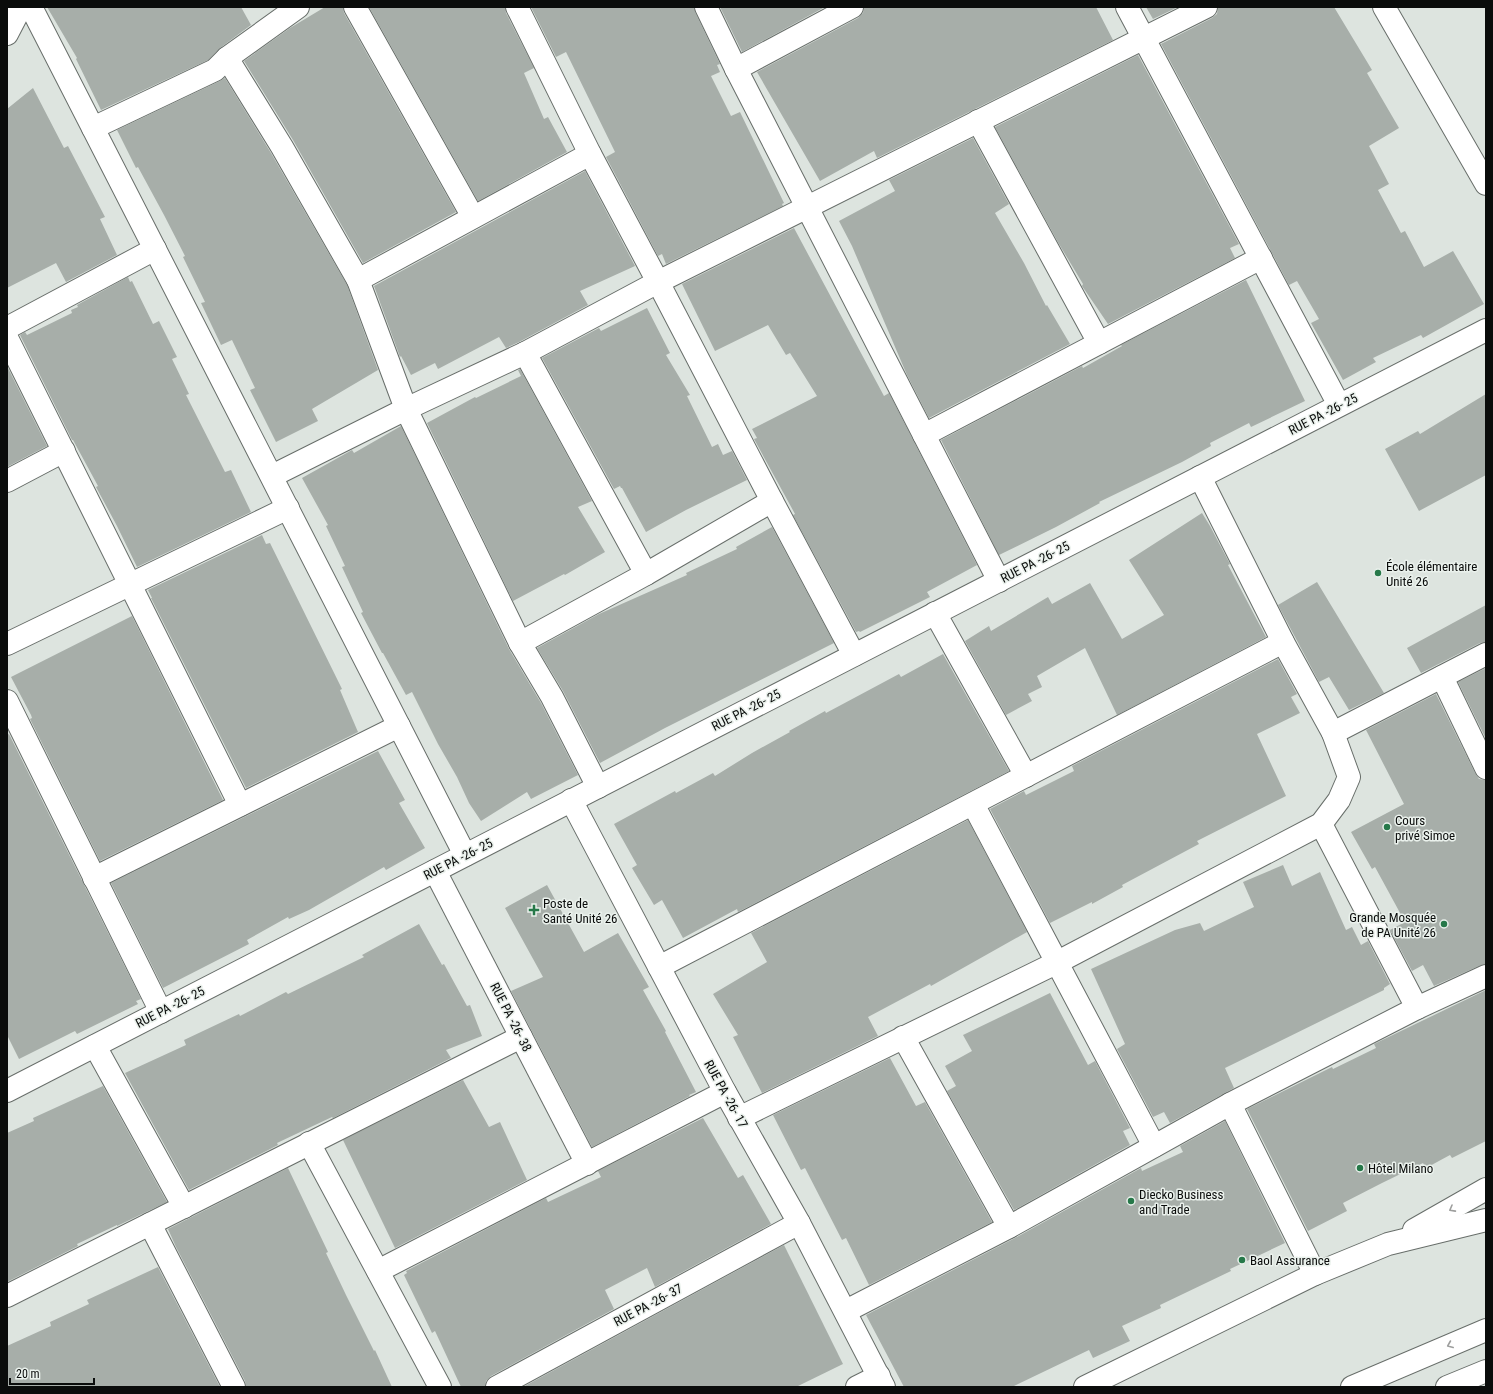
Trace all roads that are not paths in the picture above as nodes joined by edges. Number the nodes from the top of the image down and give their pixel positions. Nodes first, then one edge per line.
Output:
1 (21, 7) edge
2 (31, 7) edge
3 (298, 7) edge
4 (355, 7) edge
5 (517, 7) edge
6 (706, 7) edge
7 (852, 7) edge
8 (1127, 7) edge
9 (1206, 7) edge
10 (1384, 7) edge
11 (7, 34) edge
12 (1144, 38) junction
13 (227, 58) junction
14 (736, 69) junction
15 (978, 122) junction
16 (93, 128) junction
17 (590, 154) junction
18 (1486, 184) edge
19 (808, 207) junction
20 (473, 217) junction
21 (155, 249) junction
22 (1261, 258) junction
23 (358, 280) junction
24 (658, 282) junction
25 (7, 328) edge
26 (1486, 330) edge
27 (7, 338) edge
28 (1099, 343) junction
29 (525, 353) junction
30 (1339, 405) junction
31 (406, 409) junction
32 (924, 435) junction
33 (64, 451) junction
34 (272, 476) junction
35 (1200, 477) junction
36 (7, 481) edge
37 (772, 501) junction
38 (288, 508) junction
39 (646, 574) junction
40 (998, 581) junction
41 (130, 585) junction
42 (935, 613) junction
43 (520, 642) junction
44 (1283, 642) junction
45 (7, 644) edge
46 (1486, 654) edge
47 (854, 655) junction
48 (1442, 677) junction
49 (7, 701) edge
50 (399, 726) junction
51 (1333, 733) junction
52 (1486, 768) edge
53 (1026, 776) junction
54 (598, 787) junction
55 (571, 800) junction
56 (973, 804) junction
57 (240, 805) junction
58 (1321, 824) junction
59 (465, 855) junction
60 (435, 871) junction
61 (94, 878) junction
62 (1056, 963) junction
63 (659, 967) junction
64 (1486, 976) edge
65 (1417, 1008) junction
66 (160, 1012) junction
67 (521, 1037) junction
68 (903, 1037) junction
69 (95, 1046) junction
70 (9, 1086) edge
71 (725, 1092) junction
72 (1230, 1104) junction
73 (739, 1118) junction
74 (309, 1143) junction
75 (1154, 1146) junction
76 (586, 1164) junction
77 (1486, 1189) edge
78 (184, 1207) junction
79 (1486, 1220) edge
80 (800, 1223) junction
81 (150, 1224) junction
82 (1009, 1227) junction
83 (1388, 1244) junction
84 (378, 1271) junction
85 (1315, 1274) junction
86 (7, 1296) edge
87 (846, 1311) junction
88 (1486, 1330) edge
89 (1486, 1371) edge
90 (881, 1382) edge
91 (234, 1387) edge
92 (440, 1387) edge
93 (497, 1387) edge
94 (857, 1387) edge
95 (1085, 1387) edge
96 (1352, 1387) edge
97 (1447, 1387) edge

1 - 11 main road
2 - 16 main road
3 - 13 main road
4 - 20 main road
5 - 17 main road
6 - 14 main road
7 - 14 main road
8 - 12 main road
9 - 12 main road
10 - 18 main road
12 - 15 main road
12 - 22 main road
13 - 16 main road
13 - 23 main road
14 - 19 main road
15 - 19 main road
15 - 28 main road
16 - 21 main road
17 - 20 main road
17 - 24 main road
19 - 24 main road
19 - 32 main road
20 - 23 main road
21 - 25 main road
21 - 34 main road
22 - 28 main road
22 - 30 main road
23 - 31 main road
24 - 29 main road
24 - 37 main road
26 - 30 main road, RUE PA -26- 25
27 - 33 main road
28 - 32 main road
29 - 31 main road
29 - 39 main road
30 - 35 main road, RUE PA -26- 25
31 - 34 main road
31 - 43 main road
32 - 40 main road
33 - 36 main road
33 - 41 main road
34 - 38 main road
35 - 40 main road, RUE PA -26- 25
35 - 44 main road
37 - 39 main road
37 - 47 main road
38 - 41 main road
38 - 50 main road
39 - 43 main road
40 - 42 main road, RUE PA -26- 25
41 - 45 main road
41 - 57 main road
42 - 47 main road, RUE PA -26- 25
42 - 53 main road
43 - 54 main road
44 - 51 main road
44 - 53 main road
46 - 48 main road
47 - 54 main road, RUE PA -26- 25
48 - 51 main road
48 - 52 main road
49 - 61 main road
50 - 57 main road
50 - 59 main road
51 - 58 main road
53 - 56 main road
54 - 55 main road, RUE PA -26- 25
55 - 59 main road, RUE PA -26- 25
55 - 63 main road, RUE PA -26- 17
56 - 62 main road
56 - 63 main road
57 - 61 main road
58 - 62 main road
58 - 65 main road
59 - 60 main road, RUE PA -26- 25
60 - 66 main road, RUE PA -26- 25
60 - 67 main road, RUE PA -26- 38
61 - 66 main road
62 - 68 main road
62 - 75 main road
63 - 71 main road, RUE PA -26- 17
64 - 65 main road
65 - 72 main road
66 - 69 main road, RUE PA -26- 25
67 - 74 main road
67 - 76 main road, RUE PA -26- 38
68 - 73 main road
68 - 82 main road
69 - 70 main road, RUE PA -26- 25
69 - 78 main road
71 - 73 main road, RUE PA -26- 17
71 - 76 main road
72 - 75 main road
72 - 85 main road
73 - 80 main road, RUE PA -26- 17
74 - 78 main road
74 - 84 main road
75 - 82 main road
76 - 84 main road
77 -> 83 main road
78 - 81 main road
79 - 83 main road
80 - 87 main road, RUE PA -26- 17
80 - 93 main road, RUE PA -26- 37
81 - 86 main road
81 - 91 main road
82 - 87 main road
83 - 85 main road
84 - 92 main road
85 - 95 main road
87 - 90 main road, RUE PA -26- 17
88 -> 96 main road
89 - 97 main road
90 - 94 main road

